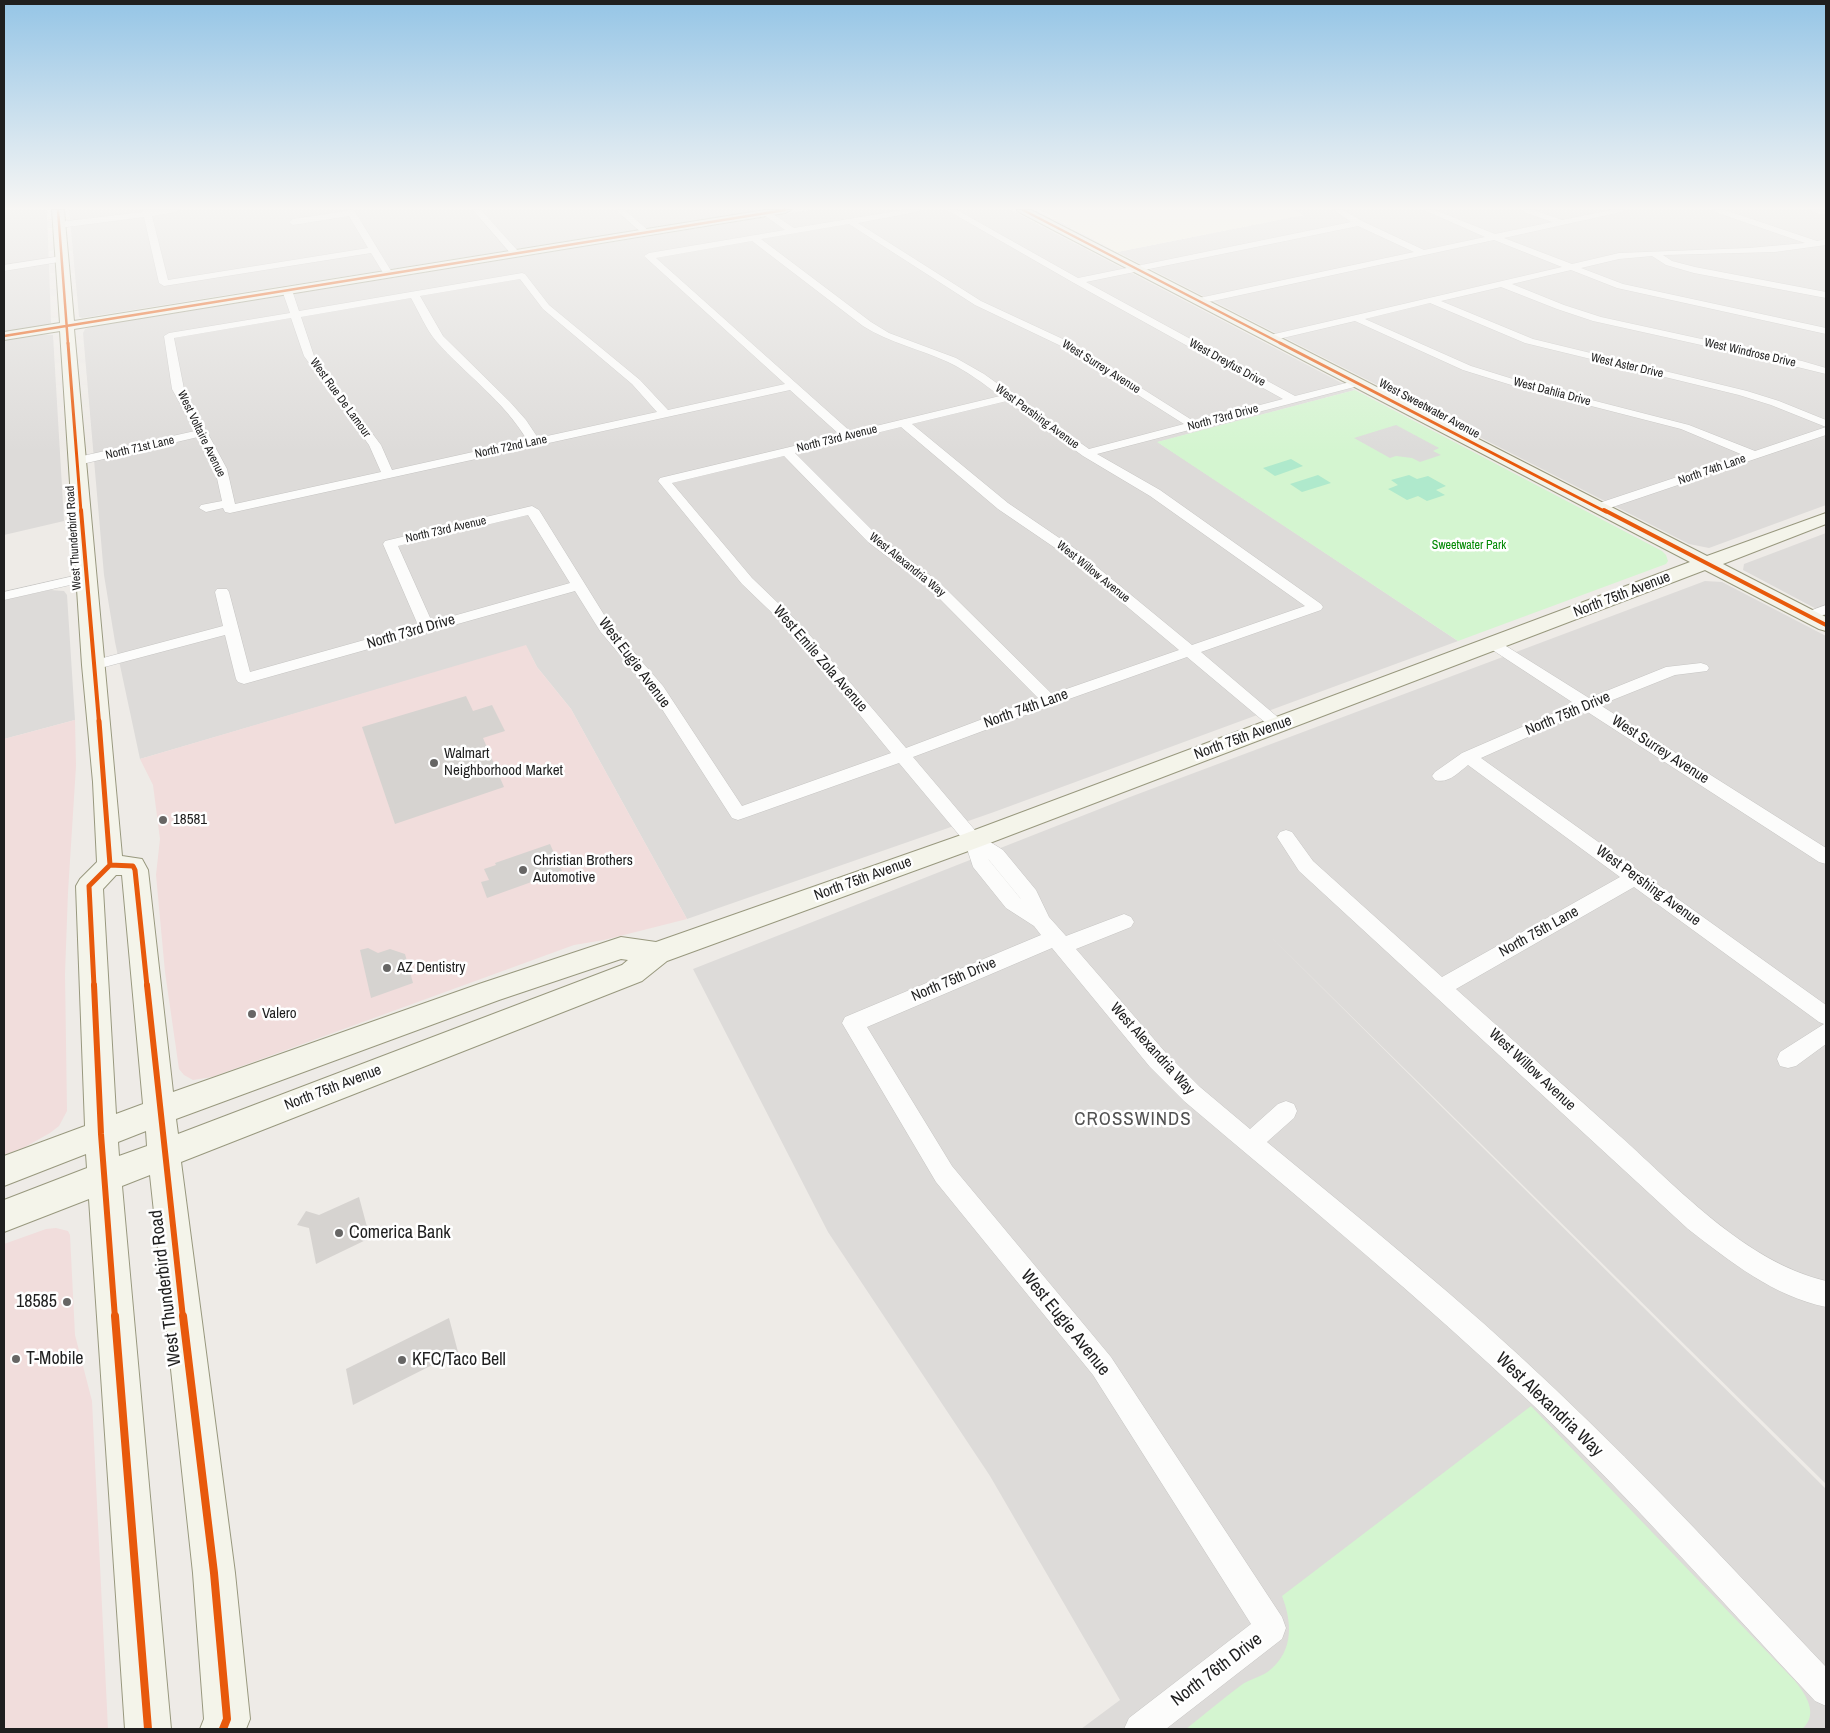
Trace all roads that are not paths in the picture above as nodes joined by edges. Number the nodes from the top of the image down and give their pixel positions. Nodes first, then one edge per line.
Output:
1 (287, 290) edge
2 (64, 291) edge
3 (282, 291) edge
4 (438, 291) edge
5 (536, 291) edge
6 (687, 291) edge
7 (825, 291) edge
8 (959, 291) edge
9 (1095, 291) edge
10 (1180, 291) edge
11 (1246, 291) edge
12 (1469, 291) edge
13 (1520, 291) edge
14 (1640, 291) edge
15 (414, 294) junction
16 (1432, 300) junction
17 (1199, 301) junction
18 (295, 315) junction
19 (1354, 317) junction
20 (67, 326) junction
21 (1826, 331) edge
22 (4, 336) edge
23 (1270, 338) junction
24 (1826, 371) edge
25 (1358, 383) junction
26 (792, 386) junction
27 (1010, 397) junction
28 (1294, 400) junction
29 (665, 414) junction
30 (903, 423) junction
31 (1826, 424) edge
32 (1194, 426) junction
33 (200, 431) junction
34 (1826, 431) edge
35 (848, 436) junction
36 (534, 442) junction
37 (786, 451) junction
38 (1088, 453) junction
39 (1754, 456) junction
40 (78, 458) junction
41 (388, 474) junction
42 (664, 481) joint
43 (230, 506) junction
44 (206, 508) dead end
45 (1598, 508) junction
46 (532, 510) joint
47 (1826, 518) edge
48 (390, 544) joint
49 (1706, 564) junction
50 (87, 577) junction
51 (578, 585) junction
52 (222, 592) dead end
53 (4, 596) edge
54 (1316, 607) joint
55 (1820, 617) edge
56 (427, 628) junction
57 (231, 629) junction
58 (1493, 644) junction
59 (1190, 651) junction
60 (93, 665) junction
61 (1701, 668) dead end
62 (1049, 700) junction
63 (1588, 704) junction
64 (1279, 725) junction
65 (902, 756) junction
66 (1468, 757) junction
67 (1441, 776) dead end
68 (738, 814) joint
69 (1286, 837) dead end
70 (973, 840) junction
71 (1826, 857) edge
72 (110, 865) junction
73 (1636, 877) junction
74 (1124, 922) dead end
75 (1053, 935) junction
76 (657, 952) junction
77 (1442, 987) junction
78 (1826, 1016) edge
79 (853, 1023) joint
80 (1826, 1032) edge
81 (1788, 1059) dead end
82 (160, 1111) junction
83 (1286, 1111) dead end
84 (101, 1134) junction
85 (1250, 1143) junction
86 (164, 1153) junction
87 (4, 1171) edge
88 (104, 1177) junction
89 (4, 1216) edge
90 (1793, 1285) joint
91 (1826, 1294) edge
92 (1271, 1628) joint
93 (1826, 1690) edge
94 (148, 1729) edge
95 (223, 1729) edge
96 (1140, 1729) edge

1 - 18 street, West Rue De Lamour
2 - 20 main road, West Thunderbird Road
3 - 20 main road
4 - 15 street
5 - 29 street
6 - 26 street
7 - 27 street, West Pershing Avenue
8 - 32 street, West Surrey Avenue
9 - 28 street, West Dreyfus Drive
10 - 17 main road, West Sweetwater Avenue
11 - 17 street
12 - 16 street
13 - 24 street, West Windrose Drive
14 - 21 street
15 - 18 street
15 - 36 street
16 - 19 street
16 - 31 street, West Aster Drive
17 - 23 main road, West Sweetwater Avenue
18 - 33 street, West Voltaire Avenue
18 - 41 street, West Rue De Lamour
19 - 23 street
19 - 39 street, West Dahlia Drive
20 - 22 main road
20 - 40 main road, West Thunderbird Road
23 - 25 main road, West Sweetwater Avenue
25 - 28 street, North 73rd Drive
25 - 45 main road, West Sweetwater Avenue
26 - 29 street, North 72nd Lane
26 - 35 street
27 - 30 street, North 73rd Avenue
27 - 38 street, West Pershing Avenue
28 - 32 street, North 73rd Drive
29 - 36 street, North 72nd Lane
30 - 35 street, North 73rd Avenue
30 - 59 street, West Willow Avenue
32 - 38 street, North 73rd Drive
33 - 40 street, North 71st Lane
33 - 43 street, West Voltaire Avenue
34 - 39 street, North 74th Lane
35 - 37 street, North 73rd Avenue
36 - 41 street, North 72nd Lane
37 - 42 street, North 73rd Avenue
37 - 62 street, West Alexandria Way
38 - 54 street, West Pershing Avenue
39 - 45 street, North 74th Lane
40 - 50 main road, West Thunderbird Road
41 - 43 street, North 72nd Lane
42 - 65 street, West Emile Zola Avenue
43 - 44 street
45 - 49 main road, West Sweetwater Avenue
46 - 48 street, North 73rd Avenue
46 - 51 street, West Eugie Avenue
47 - 49 main road, North 75th Avenue
48 - 56 street
49 - 55 main road, West Sweetwater Avenue
49 - 58 main road, North 75th Avenue
50 - 53 street
50 - 60 main road, West Thunderbird Road
51 - 56 street, North 73rd Drive
51 - 68 street, West Eugie Avenue
52 - 57 street
54 - 59 street, North 74th Lane
56 - 57 street, North 73rd Drive
57 - 60 street
58 - 63 street, West Surrey Avenue
58 - 64 main road, North 75th Avenue
59 - 62 street, North 74th Lane
59 - 64 street, West Willow Avenue
60 - 72 main road, West Thunderbird Road
61 - 63 street, North 75th Drive
62 - 65 street, North 74th Lane
63 - 66 street, North 75th Drive
63 - 71 street, West Surrey Avenue
64 - 70 main road, North 75th Avenue
65 - 68 street, North 74th Lane
65 - 70 street, West Emile Zola Avenue
66 - 67 street, North 75th Drive
66 - 73 street, West Pershing Avenue
69 - 77 street, West Willow Avenue
70 - 75 street, West Alexandria Way
70 - 76 main road, North 75th Avenue
72 - 82 main road, West Thunderbird Road
72 - 84 main road
73 - 77 street, North 75th Lane
73 - 78 street, West Pershing Avenue
74 - 75 street
75 - 79 street, North 75th Drive
75 - 85 street, West Alexandria Way
76 - 82 main road, North 75th Avenue
76 - 86 main road, North 75th Avenue
77 - 90 street, West Willow Avenue
79 - 92 street, West Eugie Avenue
80 - 81 street
82 - 84 main road, North 75th Avenue
82 - 86 main road, West Thunderbird Road
83 - 85 street
84 - 87 main road, North 75th Avenue
84 - 88 main road
85 - 93 street, West Alexandria Way
86 - 88 main road, North 75th Avenue
86 - 95 main road, West Thunderbird Road
88 - 89 main road, North 75th Avenue
88 - 94 main road
90 - 91 street
92 - 96 street, North 76th Drive

